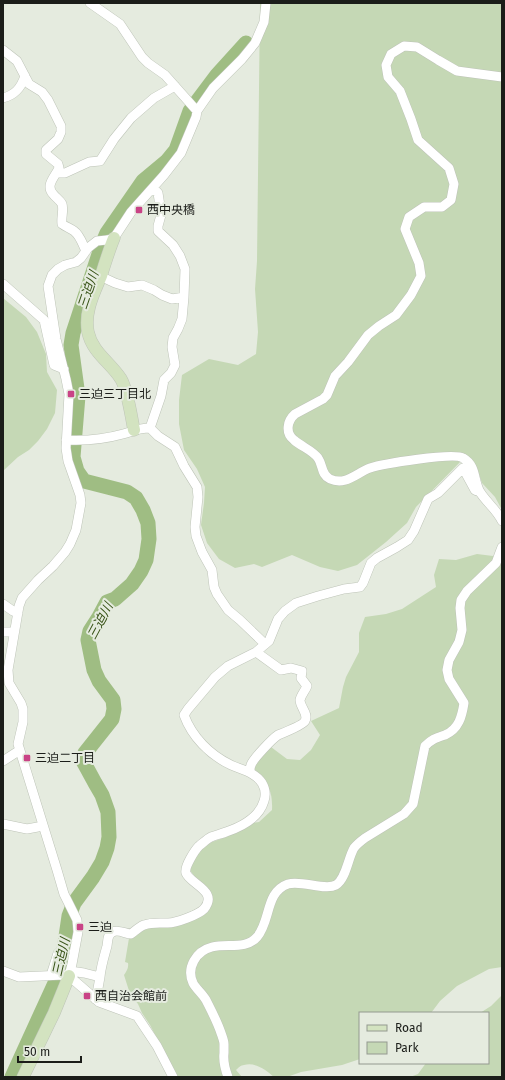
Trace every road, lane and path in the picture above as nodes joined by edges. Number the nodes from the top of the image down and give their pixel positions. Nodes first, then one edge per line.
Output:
1 (90, 3) edge
2 (266, 3) edge
3 (3, 50) edge
4 (25, 76) junction
5 (502, 77) edge
6 (175, 86) junction
7 (3, 98) edge
8 (194, 108) junction
9 (57, 173) junction
10 (153, 188) junction
11 (110, 239) junction
12 (86, 251) junction
13 (100, 276) junction
14 (3, 284) edge
15 (184, 297) junction
16 (64, 369) junction
17 (150, 428) junction
18 (134, 430) junction
19 (72, 440) junction
20 (480, 492) junction
21 (502, 521) edge
22 (502, 547) edge
23 (3, 604) edge
24 (18, 613) junction
25 (3, 632) edge
26 (14, 632) junction
27 (265, 644) junction
28 (256, 652) junction
29 (6, 657) edge
30 (6, 682) edge
31 (20, 750) junction
32 (3, 761) edge
33 (250, 771) junction
34 (3, 824) edge
35 (43, 826) junction
36 (58, 953) dead end
37 (3, 971) edge
38 (68, 974) junction
39 (52, 975) junction
40 (100, 977) junction
41 (95, 999) junction
42 (23, 1077) edge
43 (173, 1077) edge
44 (228, 1077) edge

1 - 6 street
2 - 8 street
3 - 4 street
4 - 7 street
4 - 9 street
5 - 20 street
6 - 8 street
6 - 9 street
8 - 10 street
9 - 12 street
10 - 11 street
10 - 15 street
11 - 12 street
11 - 13 street
12 - 16 street
13 - 15 street
13 - 18 street
14 - 16 street
15 - 17 street
16 - 19 street
17 - 18 street
17 - 27 street
18 - 19 street
19 - 24 street
20 - 21 street
20 - 27 street
22 - 44 street
23 - 24 street
24 - 26 street
25 - 26 street
26 - 29 street
27 - 28 street
28 - 33 street
28 - 33 street
29 - 30 street
30 - 31 street
31 - 32 street
31 - 35 street
33 - 40 street
34 - 35 street
35 - 38 street
36 - 39 street
37 - 39 street
38 - 39 street
38 - 40 street
38 - 41 street
38 - 42 street
40 - 41 street
41 - 43 street

